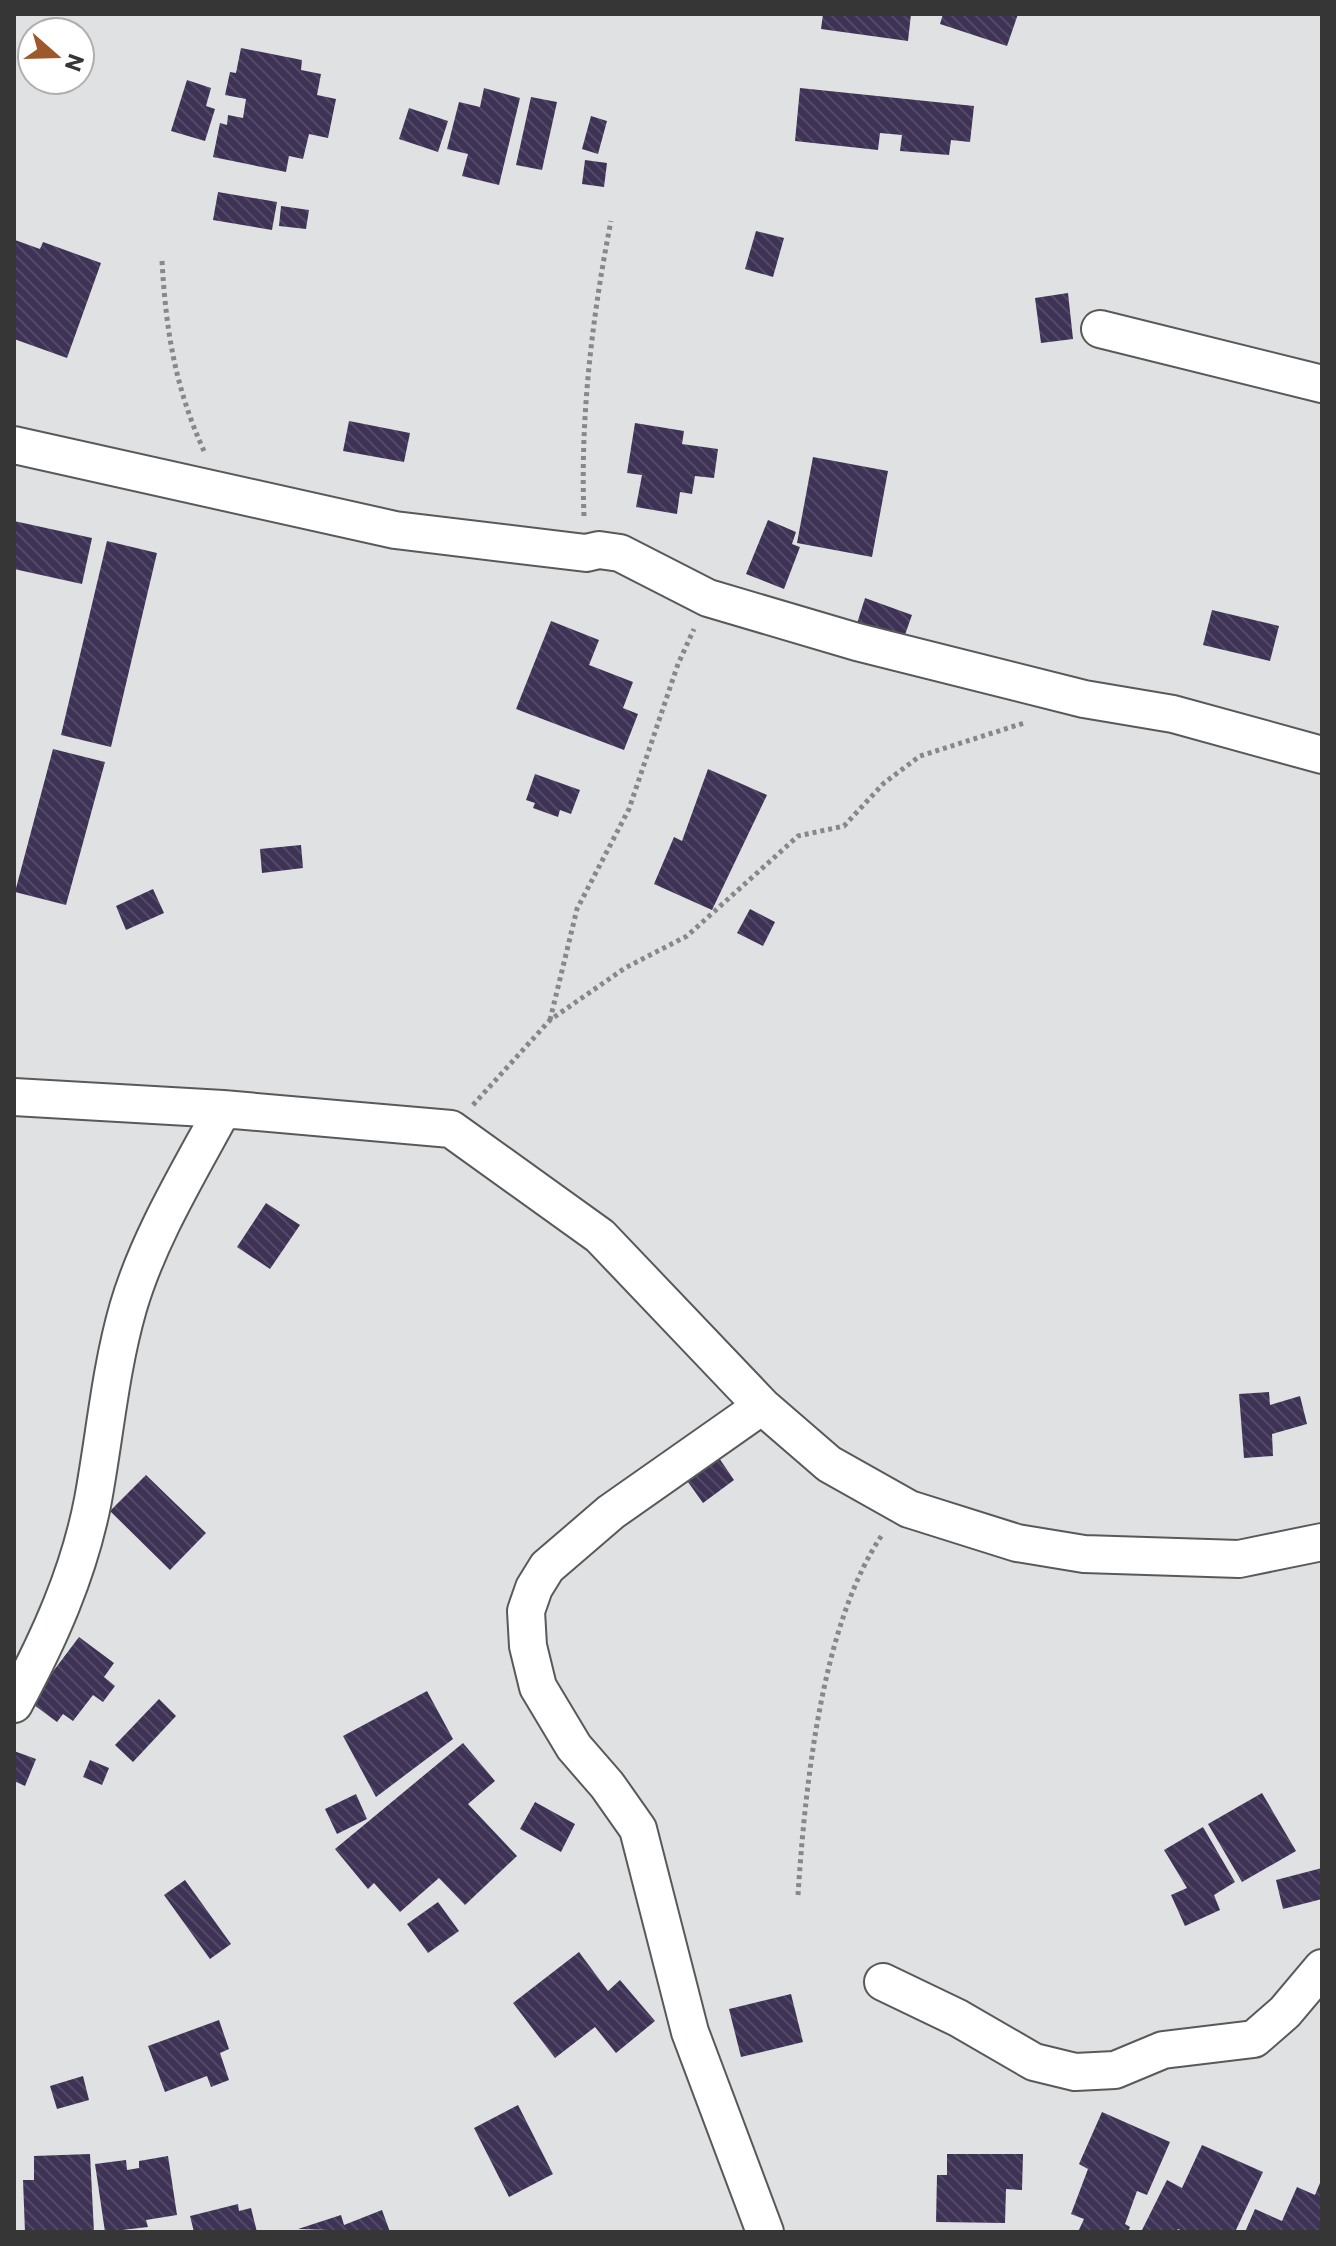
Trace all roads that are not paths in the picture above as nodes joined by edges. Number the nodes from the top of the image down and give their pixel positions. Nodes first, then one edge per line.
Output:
1 (1100, 329) dead end
2 (1322, 384) edge
3 (14, 445) edge
4 (1322, 755) edge
5 (14, 1097) edge
6 (223, 1109) junction
7 (762, 1406) junction
8 (1322, 1542) edge
9 (14, 1704) edge
10 (1322, 1968) edge
11 (883, 1982) dead end
12 (765, 2232) edge

1 - 2 street
3 - 4 street
5 - 6 street
6 - 7 street
6 - 9 street
7 - 8 street
7 - 12 street
10 - 11 street

